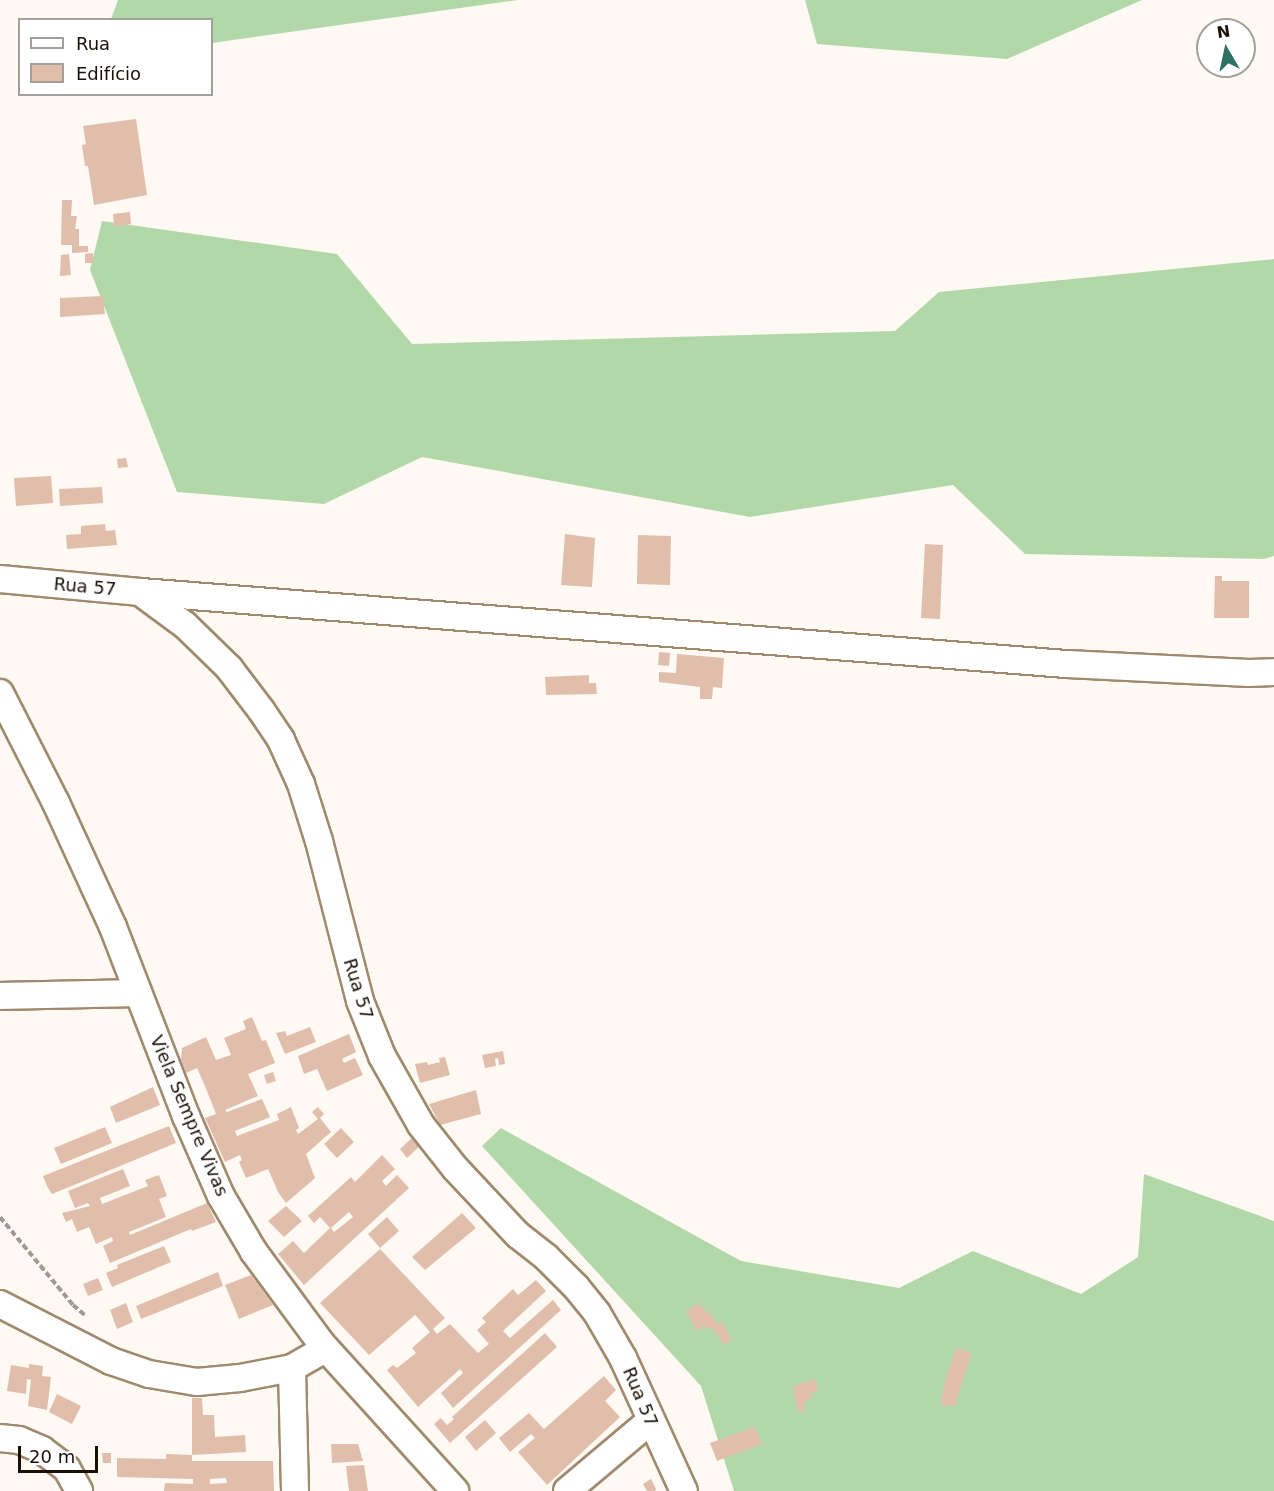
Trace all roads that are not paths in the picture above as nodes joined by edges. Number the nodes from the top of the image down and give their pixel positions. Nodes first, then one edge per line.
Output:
1 (0, 579) edge
2 (141, 592) junction
3 (1274, 672) edge
4 (0, 693) edge
5 (138, 993) junction
6 (0, 996) edge
7 (0, 1304) edge
8 (326, 1348) junction
9 (292, 1368) junction
10 (650, 1421) junction
11 (0, 1438) edge
12 (79, 1491) edge
13 (295, 1491) edge
14 (455, 1491) edge
15 (567, 1491) edge
16 (684, 1491) edge

1 - 2 street, Rua 57
2 - 3 street
2 - 10 street, Rua 57
4 - 5 street, Viela Sempre Vivas
5 - 6 street
5 - 8 street, Viela Sempre Vivas
7 - 9 street
8 - 9 street
8 - 14 street, Viela Sempre Vivas
9 - 13 street
10 - 15 street
10 - 16 street, Rua 57
11 - 12 street

